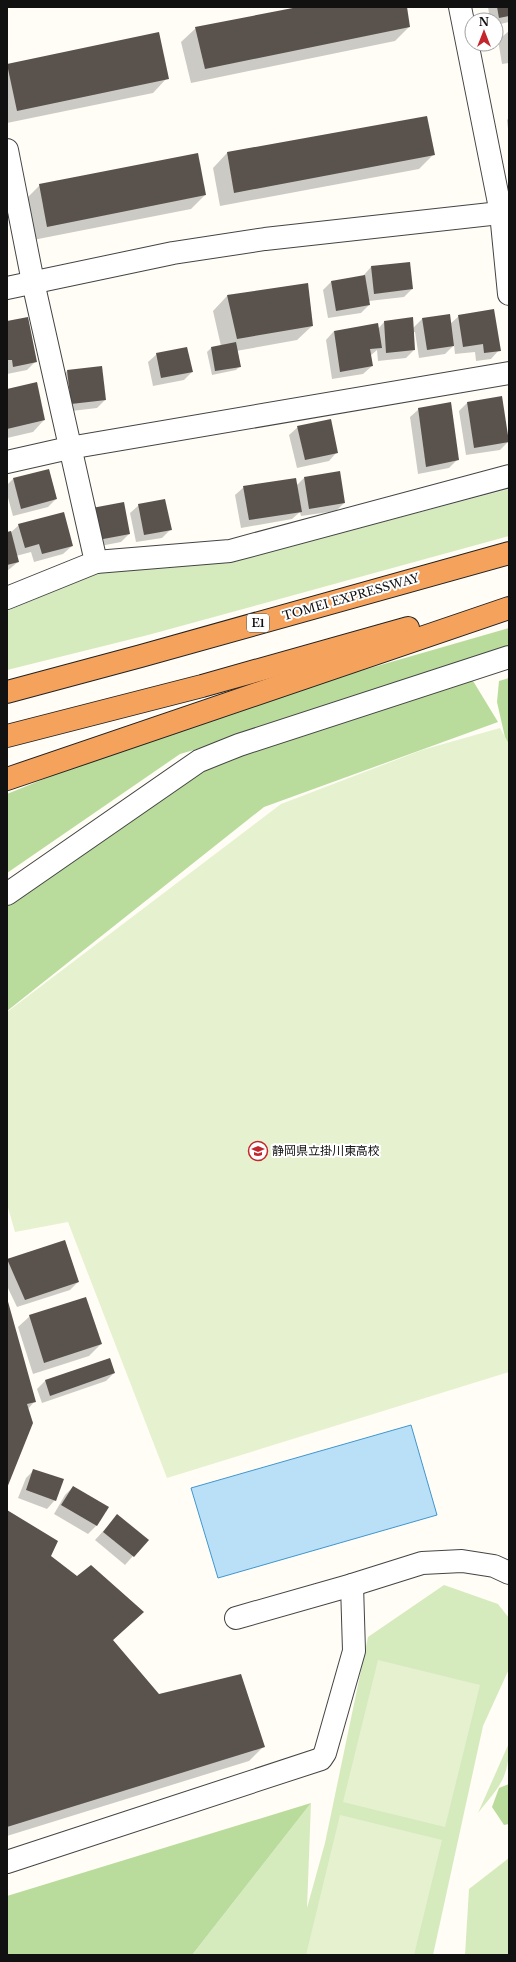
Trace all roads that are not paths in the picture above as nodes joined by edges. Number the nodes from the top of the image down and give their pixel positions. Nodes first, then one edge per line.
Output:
1 (460, 7) edge
2 (7, 150) edge
3 (505, 213) edge
4 (33, 282) junction
5 (7, 288) edge
6 (509, 294) edge
7 (509, 373) edge
8 (69, 448) junction
9 (7, 462) edge
10 (509, 476) edge
11 (509, 553) edge
12 (96, 562) junction
13 (7, 598) edge
14 (509, 600) edge
15 (509, 608) edge
16 (509, 657) edge
17 (7, 692) edge
18 (7, 736) edge
19 (7, 779) edge
20 (7, 894) edge
21 (509, 1573) edge
22 (352, 1585) junction
23 (236, 1618) dead end
24 (7, 1862) edge

1 - 3 street
2 - 4 street
3 - 4 street
3 - 6 street
4 - 5 street
4 - 8 street
7 - 8 street
8 - 9 street
8 - 12 street
10 - 12 street
11 - 17 highway, TOMEI EXPRESSWAY / E1
12 - 13 street
14 - 18 highway
15 - 19 highway
16 - 20 street
21 - 22 street
22 - 23 street
22 - 24 street

